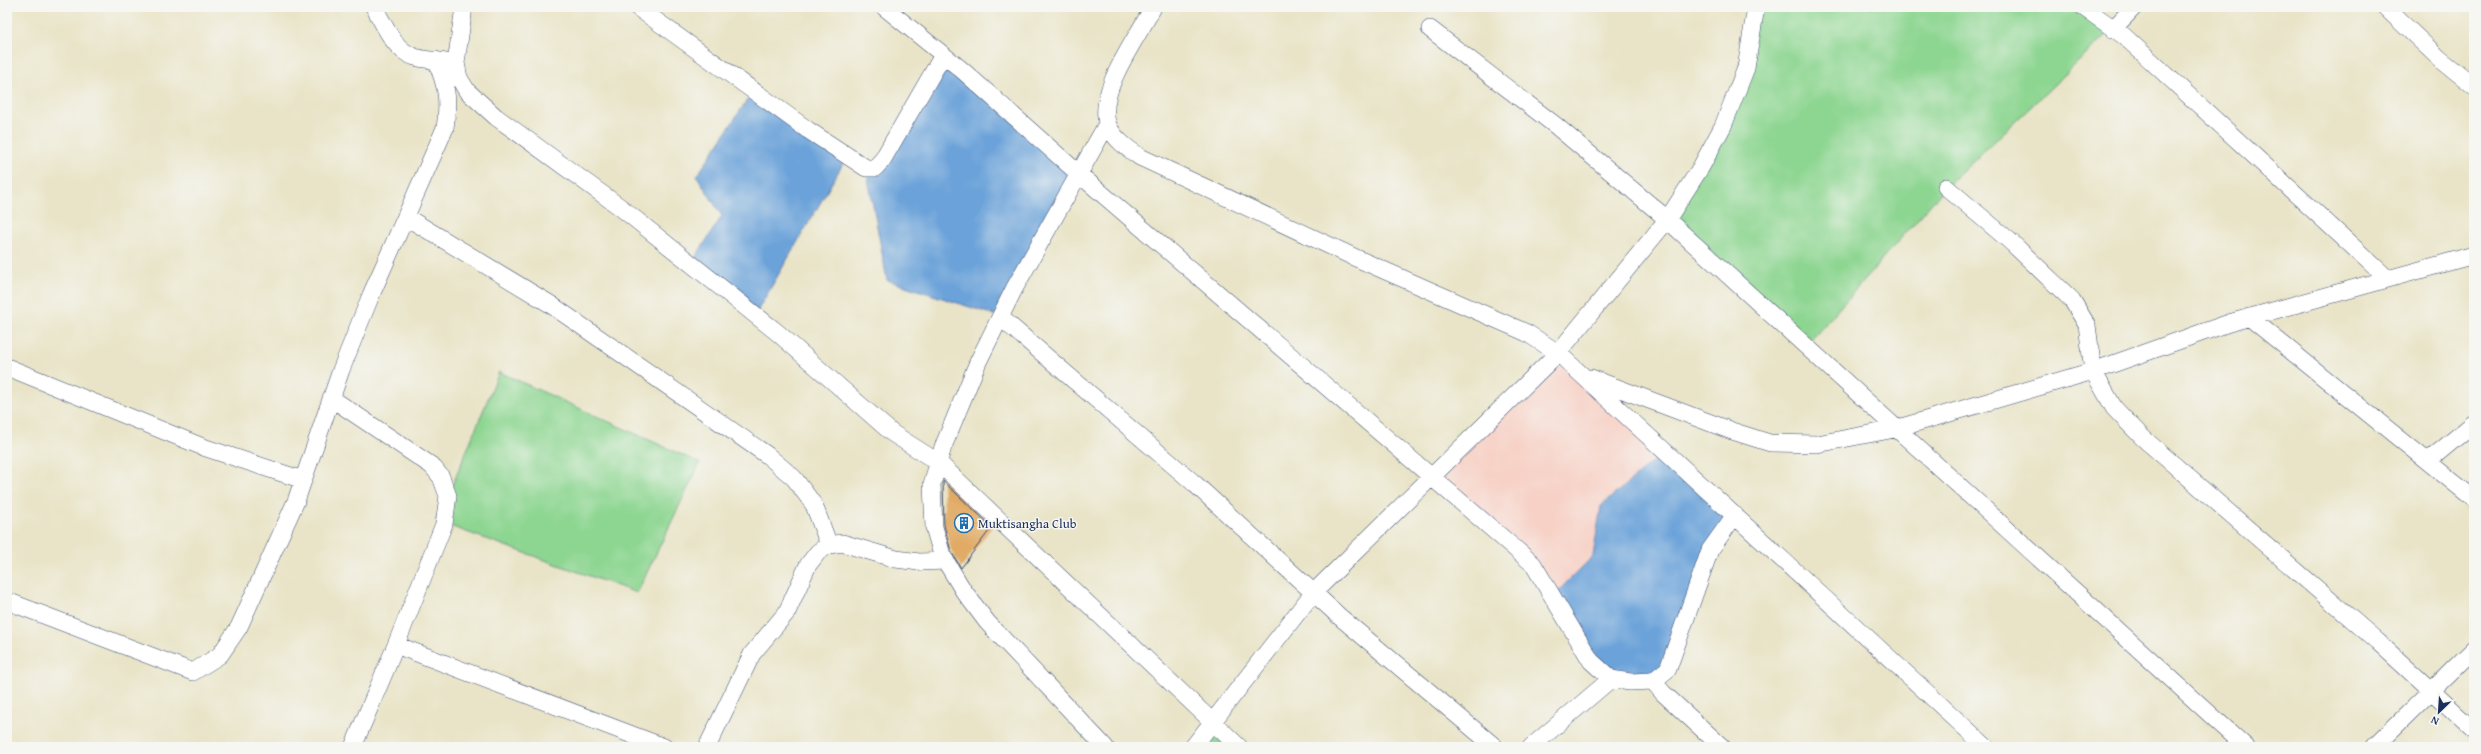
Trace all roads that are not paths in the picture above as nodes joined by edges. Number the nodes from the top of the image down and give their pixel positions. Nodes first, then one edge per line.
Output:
1 (374, 7) edge
2 (464, 7) edge
3 (637, 7) edge
4 (884, 7) edge
5 (1153, 7) edge
6 (1756, 7) edge
7 (2083, 7) edge
8 (2134, 7) edge
9 (2385, 7) edge
10 (2113, 28) junction
11 (1430, 29) dead end
12 (943, 55) junction
13 (436, 60) junction
14 (456, 63) junction
15 (2474, 86) edge
16 (1107, 124) junction
17 (1079, 174) junction
18 (1946, 187) dead end
19 (406, 217) junction
20 (1667, 220) junction
21 (2474, 256) edge
22 (2388, 279) junction
23 (1000, 317) junction
24 (2249, 317) junction
25 (1558, 353) junction
26 (7, 367) edge
27 (2093, 371) junction
28 (1582, 375) junction
29 (331, 398) junction
30 (2474, 423) edge
31 (1895, 429) junction
32 (2428, 461) junction
33 (939, 462) junction
34 (1433, 477) junction
35 (303, 480) junction
36 (2474, 499) edge
37 (1735, 515) junction
38 (829, 545) junction
39 (946, 561) junction
40 (1313, 593) junction
41 (7, 601) edge
42 (396, 645) junction
43 (2474, 649) edge
44 (1612, 679) junction
45 (1653, 681) junction
46 (2432, 692) junction
47 (1213, 723) junction
48 (2474, 730) edge
49 (353, 747) edge
50 (664, 747) edge
51 (707, 747) edge
52 (1105, 747) edge
53 (1193, 747) edge
54 (1239, 747) edge
55 (1495, 747) edge
56 (1531, 747) edge
57 (1722, 747) edge
58 (1986, 747) edge
59 (2246, 747) edge
60 (2374, 747) edge

1 - 13 street
2 - 14 street
3 - 12 street
4 - 12 street
5 - 16 street
6 - 20 street
7 - 10 street
8 - 10 street
9 - 15 street
10 - 22 street
11 - 20 street
12 - 17 street
13 - 14 street
13 - 19 street
14 - 33 street
16 - 17 street
16 - 25 street
17 - 23 street
17 - 34 street
18 - 27 street
19 - 29 street
19 - 38 street
20 - 25 street
20 - 31 street
21 - 22 street
22 - 24 street
23 - 33 street
23 - 40 street
24 - 27 street
24 - 32 street
25 - 28 street
25 - 34 street
26 - 35 street
27 - 31 street
27 - 46 street
28 - 31 street
28 - 37 street
29 - 35 street
29 - 42 street
30 - 32 street
31 - 59 street
32 - 36 street
33 - 39 street
33 - 47 street
34 - 40 street
34 - 44 street
35 - 41 street
37 - 45 street
37 - 58 street
38 - 39 street
38 - 51 street
39 - 52 street
40 - 47 street
40 - 55 street
42 - 49 street
42 - 50 street
43 - 46 street
44 - 45 street
44 - 56 street
45 - 57 street
46 - 48 street
46 - 60 street
47 - 53 street
47 - 54 street

